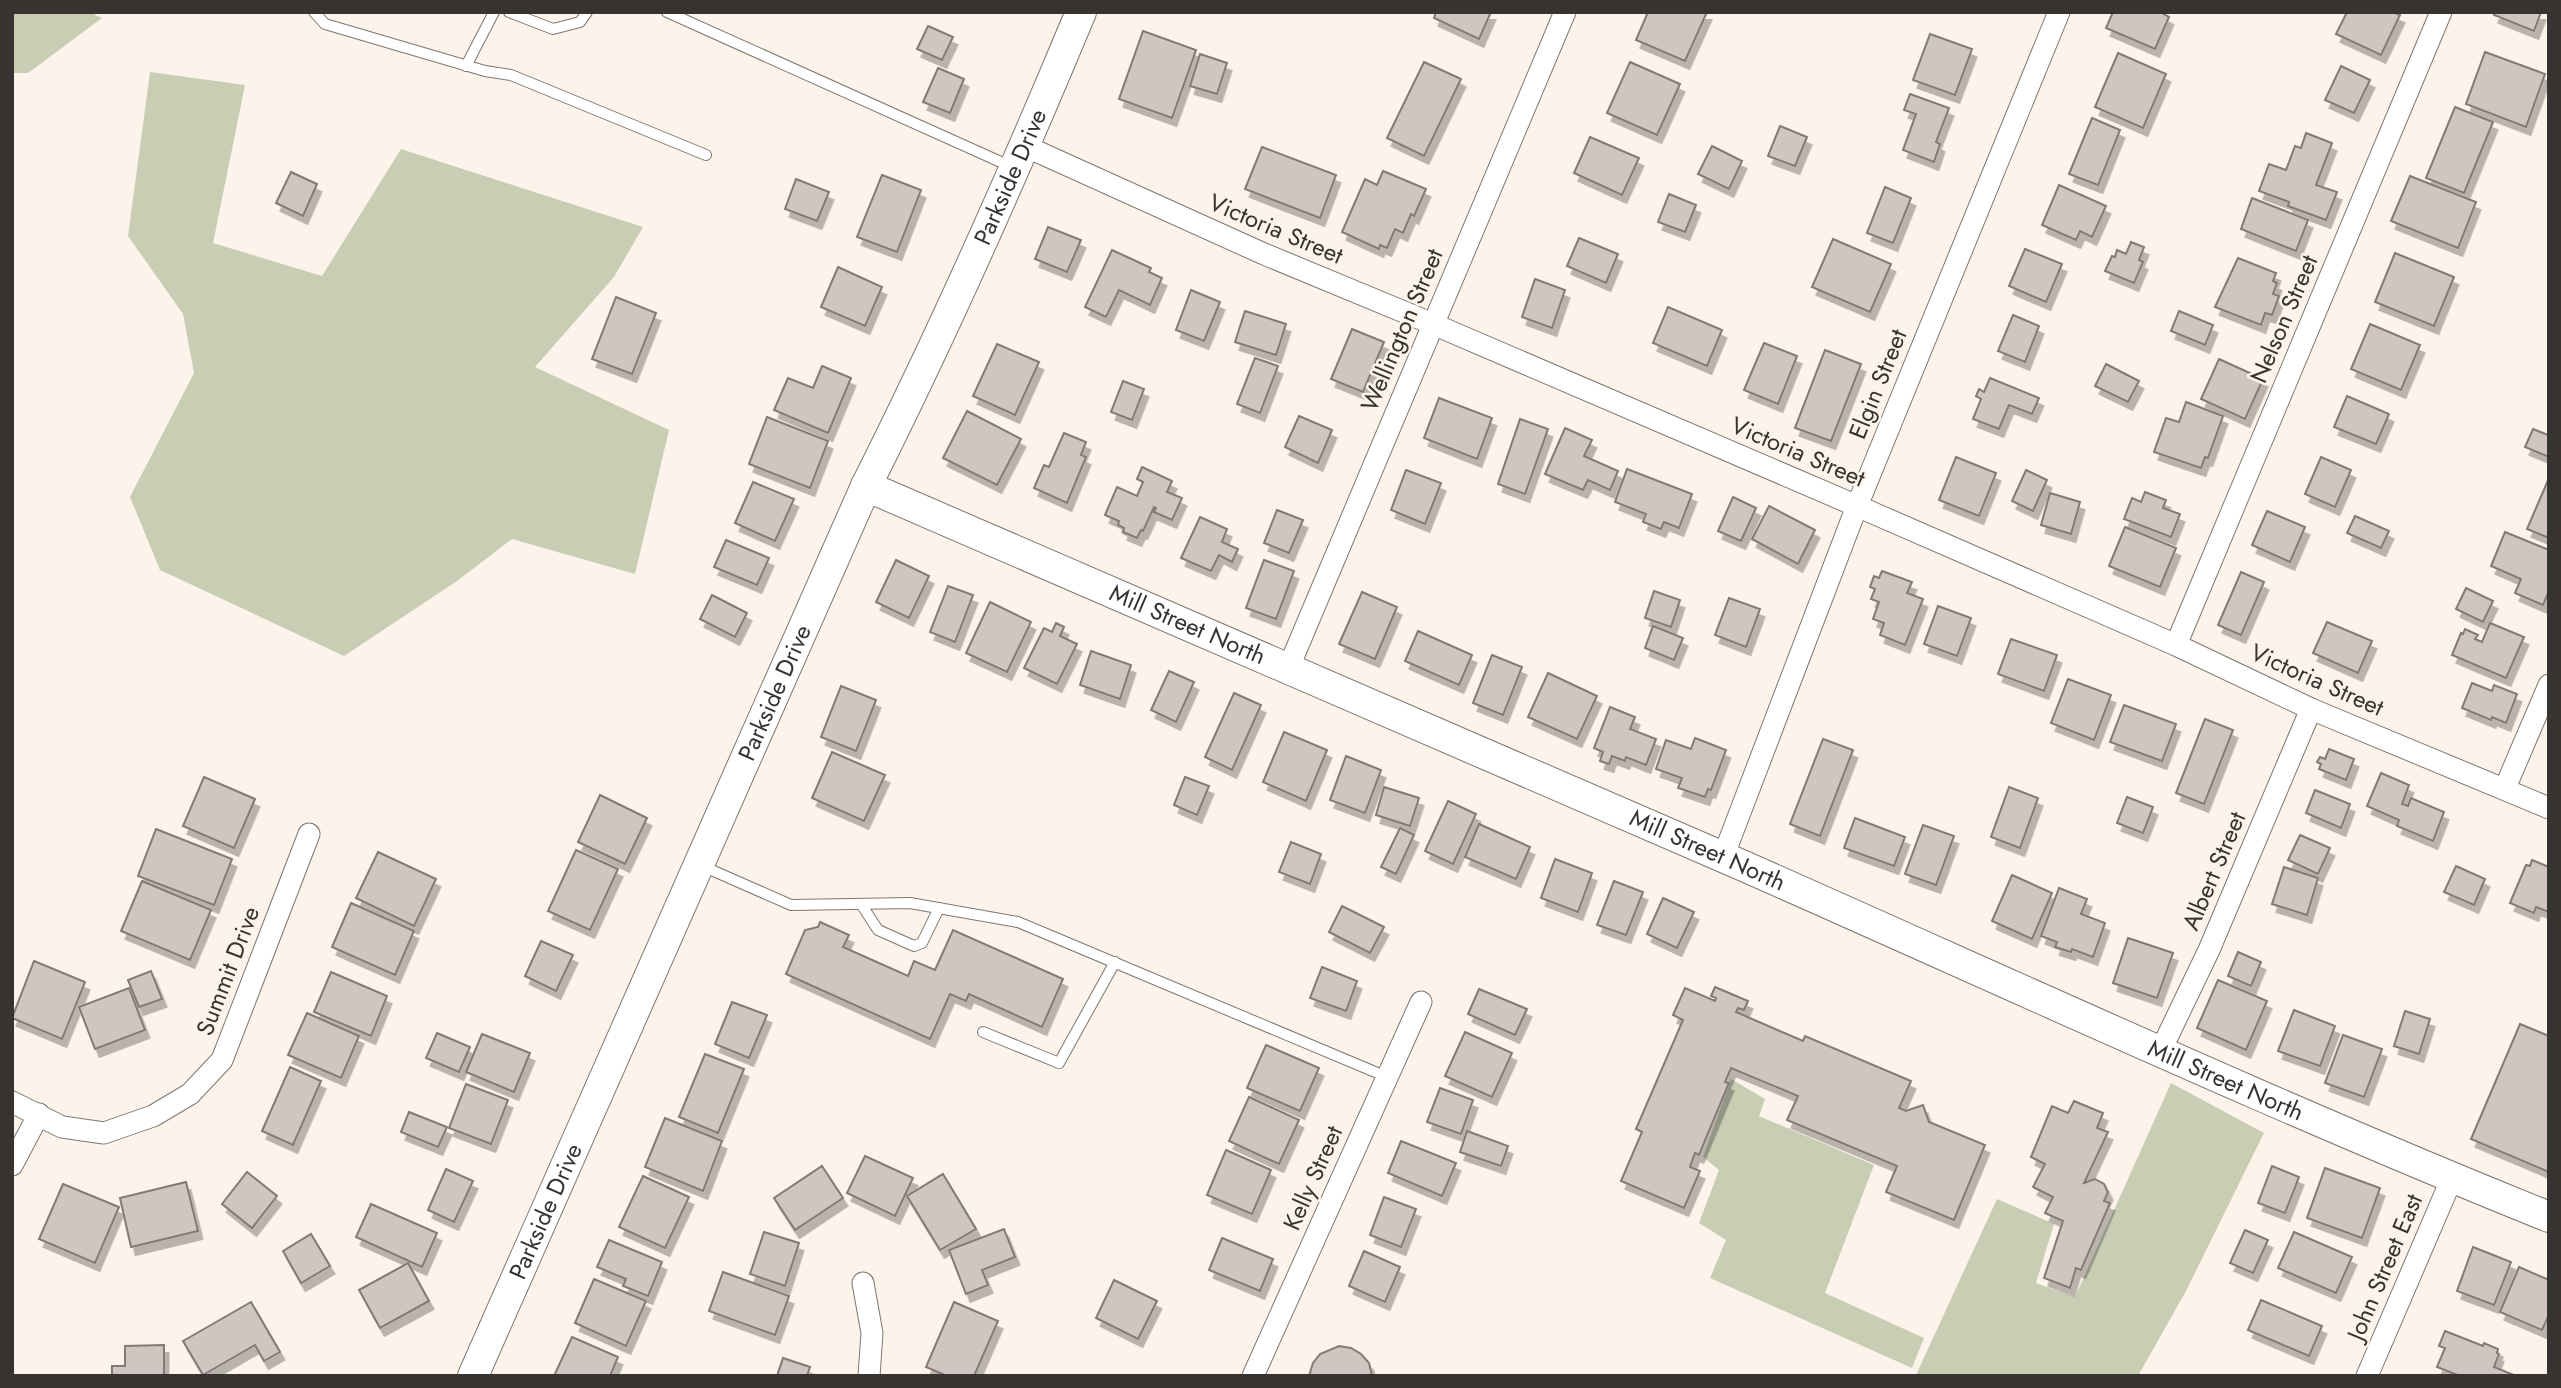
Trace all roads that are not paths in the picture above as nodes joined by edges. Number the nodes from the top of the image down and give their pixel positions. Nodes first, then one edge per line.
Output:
1 (314, 12) edge
2 (494, 12) edge
3 (509, 12) edge
4 (587, 12) edge
5 (667, 12) edge
6 (1081, 12) edge
7 (1565, 12) edge
8 (2059, 12) edge
9 (2441, 12) edge
10 (466, 66) junction
11 (706, 156) dead end
12 (1020, 157) junction
13 (1433, 324) junction
14 (866, 486) junction
15 (1857, 506) junction
16 (2176, 645) junction
17 (1288, 668) junction
18 (2549, 685) edge
19 (2311, 709) junction
20 (2505, 788) junction
21 (2549, 808) edge
22 (309, 834) dead end
23 (1723, 857) junction
24 (700, 864) junction
25 (861, 904) junction
26 (939, 908) junction
27 (1115, 962) junction
28 (1420, 1002) dead end
29 (983, 1032) dead end
30 (2160, 1052) junction
31 (1387, 1077) junction
32 (12, 1102) edge
33 (40, 1114) junction
34 (12, 1165) edge
35 (2452, 1178) junction
36 (2549, 1217) edge
37 (863, 1283) dead end
38 (473, 1376) edge
39 (869, 1376) edge
40 (1253, 1376) edge
41 (2367, 1376) edge

1 - 10 lane
2 - 10 lane
3 - 4 lane
5 - 12 lane
6 - 12 main road, Parkside Drive
7 - 13 street, Wellington Street
8 - 15 street, Elgin Street
9 - 16 street, Nelson Street
10 - 11 lane
12 - 13 street, Victoria Street
12 - 14 main road, Parkside Drive
13 - 15 street, Victoria Street
13 - 17 street, Wellington Street
14 - 17 main road, Mill Street North
14 - 24 main road, Parkside Drive
15 - 16 street, Victoria Street
15 - 23 street, Elgin Street
16 - 19 street, Victoria Street
17 - 23 main road, Mill Street North
18 - 20 street
19 - 20 street, Victoria Street
19 - 30 street, Albert Street
20 - 21 street, Victoria Street
22 - 33 street, Summit Drive
23 - 30 main road, Mill Street North
24 - 25 lane
24 - 38 main road, Parkside Drive
25 - 26 lane
25 - 26 lane
26 - 27 lane
27 - 29 lane
27 - 31 lane
28 - 31 street, Kelly Street
30 - 35 main road, Mill Street North
31 - 40 street, Kelly Street
32 - 33 street, Summit Drive
33 - 34 street
35 - 36 main road, Mill Street North
35 - 41 street, John Street East
37 - 39 street

